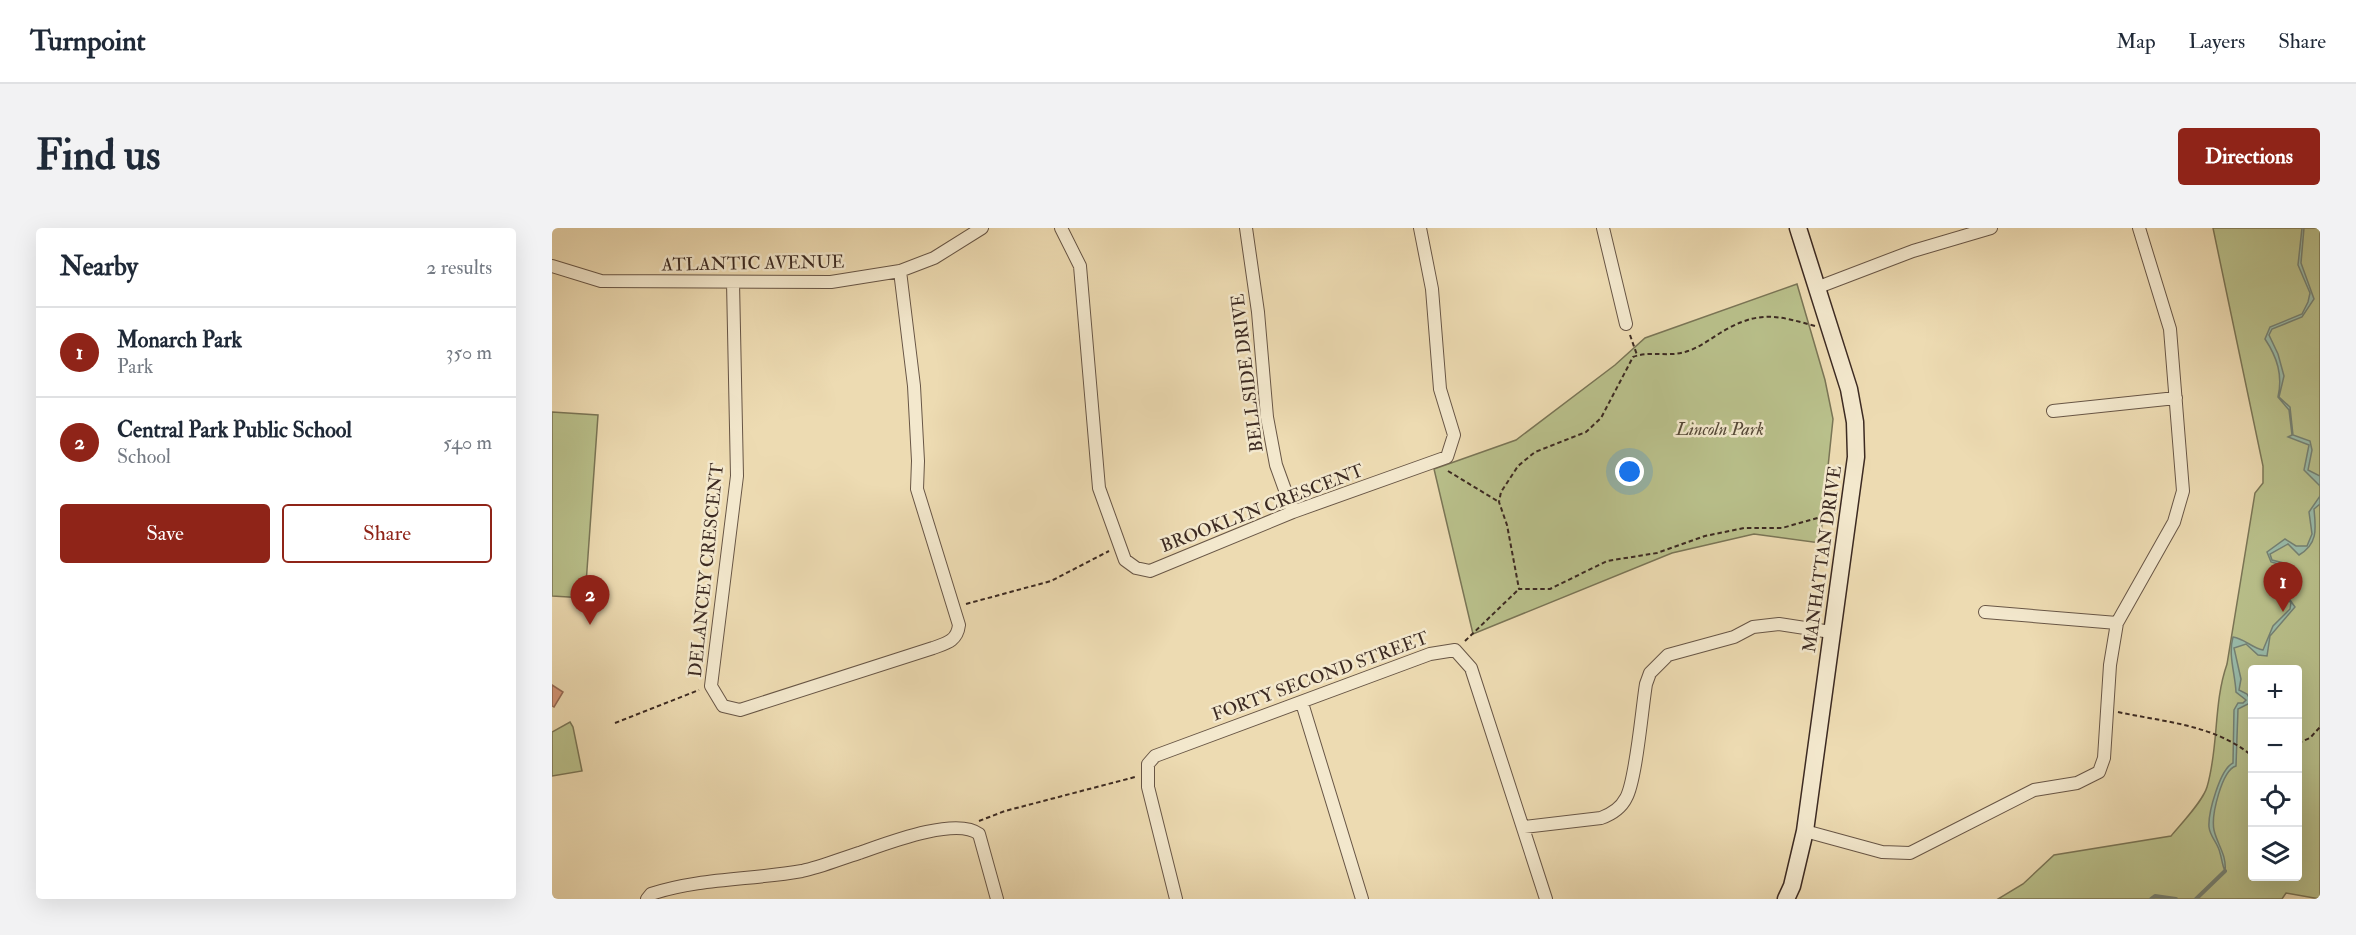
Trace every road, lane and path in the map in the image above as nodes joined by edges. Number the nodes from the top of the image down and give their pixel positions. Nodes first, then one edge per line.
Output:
1 (982, 228) edge
2 (1061, 228) edge
3 (1246, 228) edge
4 (1420, 228) edge
5 (1603, 228) edge
6 (1798, 228) edge
7 (1991, 228) edge
8 (2139, 228) edge
9 (552, 266) edge
10 (900, 271) junction
11 (733, 282) junction
12 (1816, 288) junction
13 (1626, 324) joint
14 (1830, 329) junction
15 (1637, 356) junction
16 (2176, 398) junction
17 (2053, 411) dead end
18 (1434, 463) junction
19 (1499, 502) junction
20 (1849, 509) junction
21 (1293, 512) junction
22 (1120, 546) junction
23 (1519, 589) junction
24 (953, 608) junction
25 (1985, 612) dead end
26 (2116, 623) junction
27 (1831, 632) junction
28 (1455, 650) junction
29 (711, 686) junction
30 (1302, 703) junction
31 (2107, 710) junction
32 (615, 723) dead end
33 (2320, 727) edge
34 (2302, 741) edge
35 (2248, 752) edge
36 (1147, 774) junction
37 (960, 828) junction
38 (1524, 828) junction
39 (1805, 831) junction
40 (647, 899) edge
41 (997, 899) edge
42 (1176, 899) edge
43 (1362, 899) edge
44 (1545, 899) edge
45 (1786, 899) edge

1 - 10 street, ATLANTIC AVENUE
2 - 22 street, BROOKLYN CRESCENT
3 - 21 street, BELLSIDE DRIVE
4 - 18 street
5 - 13 street
6 - 12 street, MANHATTAN DRIVE
7 - 12 street
8 - 16 street
9 - 11 street, ATLANTIC AVENUE
10 - 11 street, ATLANTIC AVENUE
10 - 24 street, DELANCEY CRESCENT
11 - 29 street, DELANCEY CRESCENT
12 - 14 street, MANHATTAN DRIVE
13 - 15 path
14 - 15 path
14 - 20 street, MANHATTAN DRIVE
15 - 19 path
16 - 17 street
16 - 26 street
18 - 19 path
18 - 21 street, BROOKLYN CRESCENT
19 - 23 path
20 - 23 path
20 - 27 street, MANHATTAN DRIVE
21 - 22 street, BROOKLYN CRESCENT
22 - 24 path
23 - 28 path
24 - 29 street, DELANCEY CRESCENT
25 - 26 street
26 - 31 street
27 - 38 street
27 - 39 street, MANHATTAN DRIVE
28 - 30 street, FORTY SECOND STREET
28 - 38 street, FORTY SECOND STREET
29 - 32 path
30 - 36 street, FORTY SECOND STREET
30 - 43 street
31 - 35 path
31 - 39 street
33 - 34 path
36 - 37 path
36 - 42 street
37 - 40 street
37 - 41 street
38 - 44 street, FORTY SECOND STREET
39 - 45 street, MANHATTAN DRIVE

